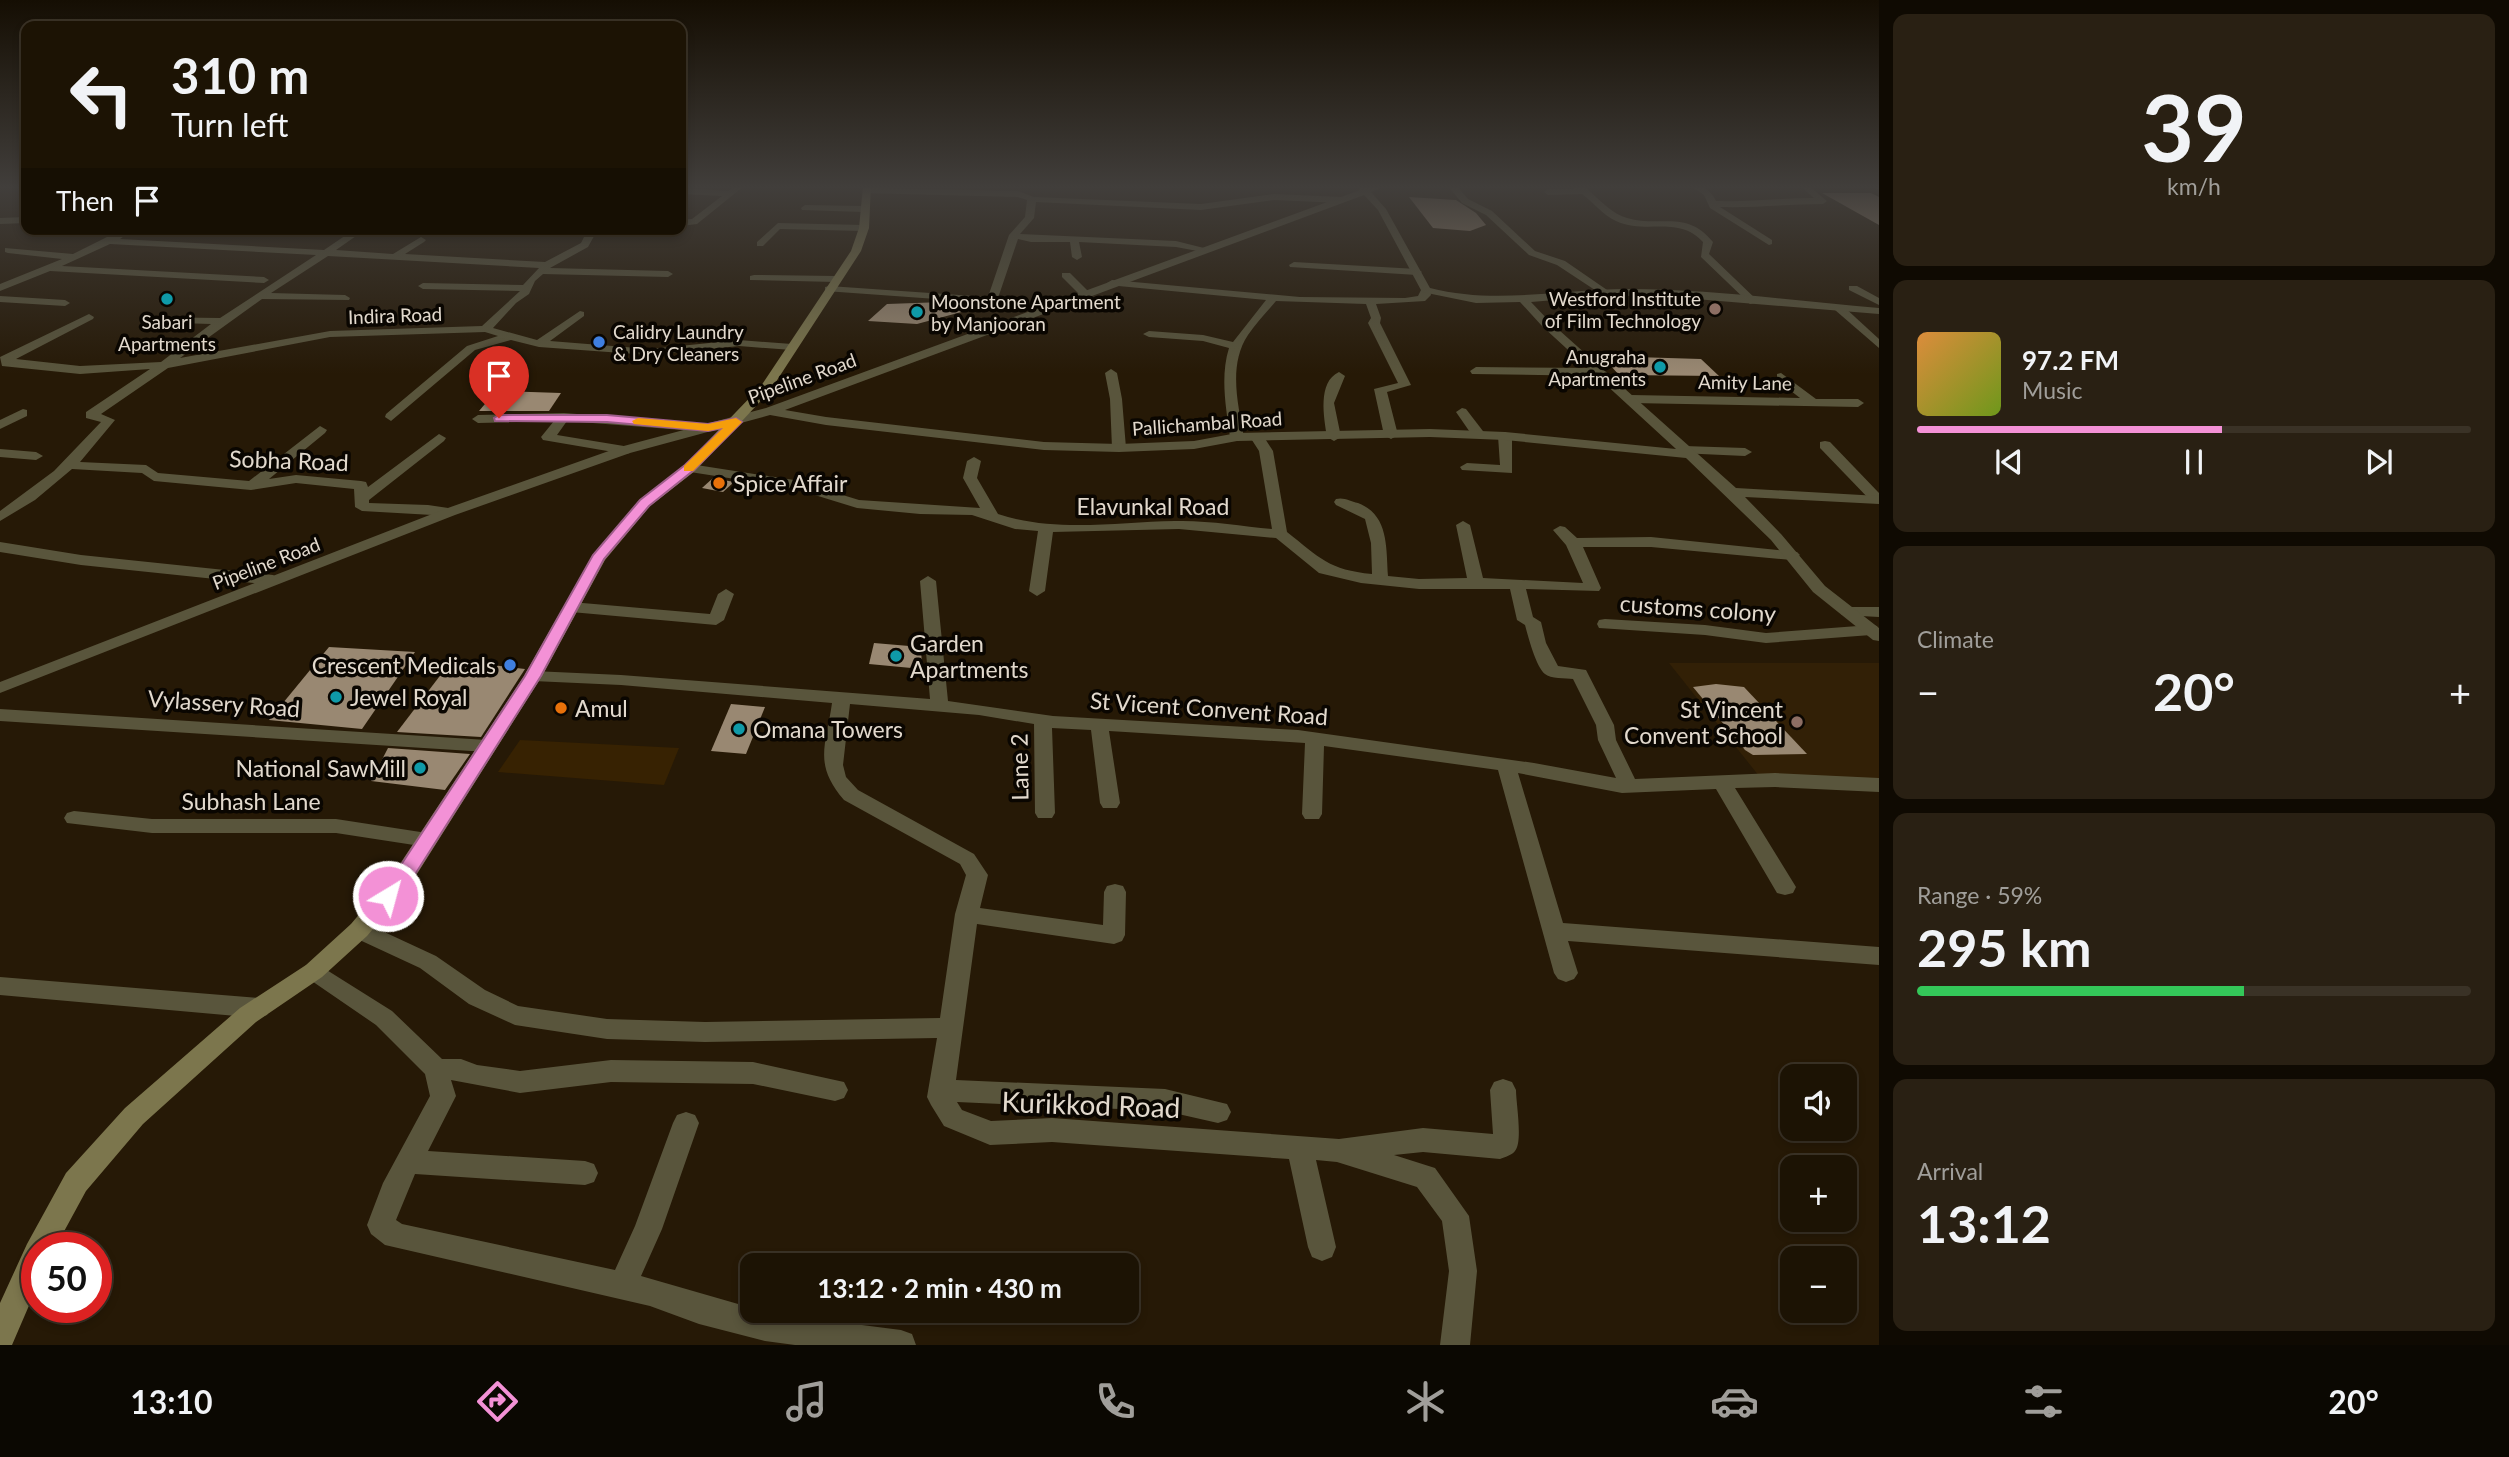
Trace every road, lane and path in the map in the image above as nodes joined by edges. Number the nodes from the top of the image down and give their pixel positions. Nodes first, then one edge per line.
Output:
1 (94, 249) edge
2 (250, 249) edge
3 (332, 249) edge
4 (407, 249) edge
5 (578, 249) edge
6 (856, 249) edge
7 (1009, 249) edge
8 (1076, 249) edge
9 (1203, 249) edge
10 (1404, 249) edge
11 (1527, 249) edge
12 (1706, 249) edge
13 (8, 250) dead end
14 (326, 253) junction
15 (75, 257) junction
16 (394, 257) junction
17 (1077, 257) dead end
18 (20, 260) dead end
19 (63, 262) junction
20 (1294, 265) dead end
21 (48, 268) junction
22 (544, 268) junction
23 (1417, 272) junction
24 (668, 274) dead end
25 (0, 275) edge
26 (1066, 275) dead end
27 (28, 277) junction
28 (754, 278) dead end
29 (264, 280) dead end
30 (833, 284) junction
31 (1112, 284) junction
32 (424, 286) dead end
33 (0, 288) edge
34 (527, 288) junction
35 (1853, 288) dead end
36 (1426, 290) junction
37 (1605, 292) junction
38 (1085, 294) junction
39 (259, 296) junction
40 (1274, 297) junction
41 (345, 298) dead end
42 (0, 299) edge
43 (992, 300) junction
44 (1524, 300) junction
45 (1370, 301) junction
46 (1754, 302) junction
47 (1879, 302) edge
48 (65, 303) dead end
49 (1839, 308) junction
50 (1042, 310) junction
51 (1879, 311) edge
52 (580, 314) dead end
53 (89, 317) dead end
54 (146, 319) dead end
55 (222, 321) junction
56 (485, 329) junction
57 (1149, 334) dead end
58 (513, 337) junction
59 (539, 344) junction
60 (1879, 345) edge
61 (1236, 346) junction
62 (792, 347) junction
63 (1, 362) edge
64 (164, 365) junction
65 (1476, 371) dead end
66 (1599, 372) junction
67 (1111, 373) dead end
68 (1339, 376) dead end
69 (1781, 377) dead end
70 (1631, 399) junction
71 (1814, 402) junction
72 (1858, 403) dead end
73 (770, 411) junction
74 (1462, 412) dead end
75 (23, 413) dead end
76 (391, 417) dead end
77 (564, 417) junction
78 (478, 419) dead end
79 (736, 422) junction
80 (0, 425) edge
81 (708, 428) junction
82 (320, 430) dead end
83 (1391, 435) junction
84 (1479, 435) junction
85 (1505, 436) junction
86 (1237, 437) junction
87 (1257, 437) junction
88 (1334, 437) junction
89 (439, 438) dead end
90 (1825, 445) dead end
91 (1119, 448) junction
92 (625, 450) junction
93 (1687, 452) junction
94 (1745, 452) dead end
95 (0, 453) edge
96 (20, 455) junction
97 (36, 456) dead end
98 (974, 461) dead end
99 (66, 465) junction
100 (1467, 467) dead end
101 (0, 468) edge
102 (690, 468) junction
103 (251, 486) junction
104 (1732, 492) junction
105 (361, 499) junction
106 (1878, 499) edge
107 (1340, 502) dead end
108 (450, 512) junction
109 (992, 516) junction
110 (0, 517) edge
111 (1463, 525) dead end
112 (1046, 528) junction
113 (1560, 530) dead end
114 (1280, 534) junction
115 (1573, 544) junction
116 (0, 547) edge
117 (1792, 555) junction
118 (1380, 579) junction
119 (273, 580) junction
120 (928, 581) dead end
121 (1476, 582) junction
122 (1517, 583) junction
123 (1037, 591) dead end
124 (726, 594) dead end
125 (571, 607) junction
126 (1848, 611) junction
127 (1879, 612) edge
128 (1605, 624) dead end
129 (1875, 633) edge
130 (533, 676) junction
131 (0, 688) edge
132 (842, 699) junction
133 (940, 707) junction
134 (0, 715) edge
135 (1043, 720) junction
136 (1099, 723) junction
137 (1315, 739) junction
138 (487, 746) junction
139 (1506, 765) junction
140 (1722, 782) junction
141 (1879, 785) edge
142 (1629, 786) junction
143 (1110, 803) dead end
144 (1045, 813) dead end
145 (1312, 814) dead end
146 (74, 818) dead end
147 (427, 840) junction
148 (1784, 887) dead end
149 (1115, 892) dead end
150 (966, 914) junction
151 (359, 930) junction
152 (1553, 931) junction
153 (1879, 956) edge
154 (314, 971) junction
155 (1566, 973) dead end
156 (0, 986) edge
157 (259, 1008) junction
158 (952, 1028) junction
159 (436, 1069) junction
160 (835, 1090) dead end
161 (941, 1090) junction
162 (1503, 1090) dead end
163 (1217, 1112) dead end
164 (686, 1123) dead end
165 (1300, 1147) junction
166 (1337, 1150) junction
167 (410, 1161) junction
168 (585, 1173) dead end
169 (49, 1232) edge
170 (1322, 1247) dead end
171 (622, 1286) junction
172 (21, 1290) edge
173 (0, 1337) edge
174 (901, 1345) edge
175 (1455, 1345) edge

1 - 15 street
2 - 14 street
3 - 14 street
4 - 16 street
5 - 22 street
6 - 30 main road
7 - 43 street
8 - 17 street
9 - 31 street, Pipeline Road
10 - 23 street
11 - 37 street
12 - 46 street
13 - 15 street
14 - 16 street
14 - 39 street
15 - 19 street
16 - 22 street
18 - 19 street
19 - 21 street
20 - 23 street
21 - 27 street
21 - 29 street
22 - 24 street
22 - 34 street
23 - 36 street
25 - 27 street
26 - 38 street
27 - 33 street
28 - 30 street
30 - 43 street
30 - 62 main road
31 - 38 street, Pipeline Road
31 - 40 street
32 - 34 street
34 - 56 street
35 - 47 street
36 - 44 street
36 - 45 street
37 - 44 street
37 - 46 street
38 - 50 street, Pipeline Road
39 - 41 street
39 - 55 street
40 - 45 street
40 - 61 street
42 - 48 street
43 - 50 street
44 - 66 street
45 - 83 street
46 - 49 street
49 - 51 street
49 - 60 street
50 - 73 street, Pipeline Road
52 - 59 street
53 - 63 street
54 - 55 street
55 - 64 street
56 - 58 street, Indira Road
56 - 64 street, Indira Road
57 - 61 street
58 - 59 street, Indira Road
58 - 76 street
59 - 62 street, Indira Road
61 - 86 street
62 - 79 main road
63 - 64 street, Indira Road
64 - 99 street
65 - 66 street
66 - 70 street
67 - 91 street
68 - 88 street
69 - 71 street
70 - 71 street, Amity Lane
70 - 93 street
71 - 72 street, Amity Lane
73 - 79 street, Pipeline Road
73 - 91 street, Pallichambal Road
74 - 84 street
75 - 80 street
77 - 78 street
77 - 81 street
77 - 92 street
79 - 81 street, Pipeline Road
79 - 102 main road
81 - 92 street, Pipeline Road
82 - 103 street
83 - 84 street, Pallichambal Road
83 - 88 street, Pallichambal Road
84 - 85 street, Pallichambal Road
85 - 93 street, Pallichambal Road
85 - 100 street
86 - 87 street, Pallichambal Road
86 - 91 street, Pallichambal Road
87 - 88 street, Pallichambal Road
87 - 114 street
89 - 105 street
90 - 106 street
92 - 108 street, Pipeline Road
93 - 94 street, Pallichambal Road
93 - 104 street
95 - 96 street
96 - 97 street
96 - 101 street
98 - 109 street
99 - 103 street, Sobha Road
99 - 110 street
102 - 109 street, Elavunkal Road
102 - 125 main road
103 - 105 street, Sobha Road
104 - 106 street
104 - 117 street
105 - 108 street, Sobha Road
107 - 118 street
108 - 119 street, Pipeline Road
109 - 112 street, Elavunkal Road
111 - 121 street
112 - 114 street, Elavunkal Road
112 - 123 street
113 - 115 street
114 - 118 street
115 - 117 street
115 - 122 street
116 - 119 street
117 - 126 street
118 - 121 street
119 - 131 street, Pipeline Road
120 - 133 street
121 - 122 street
122 - 142 street
124 - 125 street
125 - 130 main road
126 - 127 street
126 - 129 street
128 - 129 street, customs colony
130 - 132 street, St Vicent Convent Road
130 - 138 main road
132 - 133 street, St Vicent Convent Road
132 - 150 street
133 - 135 street, St Vicent Convent Road
134 - 138 street, Vylassery Road
135 - 136 street, St Vicent Convent Road
135 - 144 street, Lane 2
136 - 137 street, St Vicent Convent Road
136 - 143 street
137 - 139 street, St Vicent Convent Road
137 - 145 street
138 - 147 main road
139 - 142 street, St Vicent Convent Road
139 - 152 street
140 - 141 street, St Vicent Convent Road
140 - 142 street, St Vicent Convent Road
140 - 148 street
146 - 147 street, Subhash Lane
147 - 151 main road
149 - 150 street
150 - 158 street
151 - 154 main road
151 - 158 street
152 - 153 street
152 - 155 street
154 - 157 main road
154 - 159 street
156 - 157 street
157 - 169 main road
158 - 161 street
159 - 160 street
159 - 167 street
161 - 163 street
161 - 165 street, Kurikkod Road
162 - 166 street
164 - 171 street
165 - 166 street, Kurikkod Road
165 - 170 street
166 - 175 street, Kurikkod Road
167 - 168 street
167 - 171 street
171 - 174 street
172 - 173 main road

